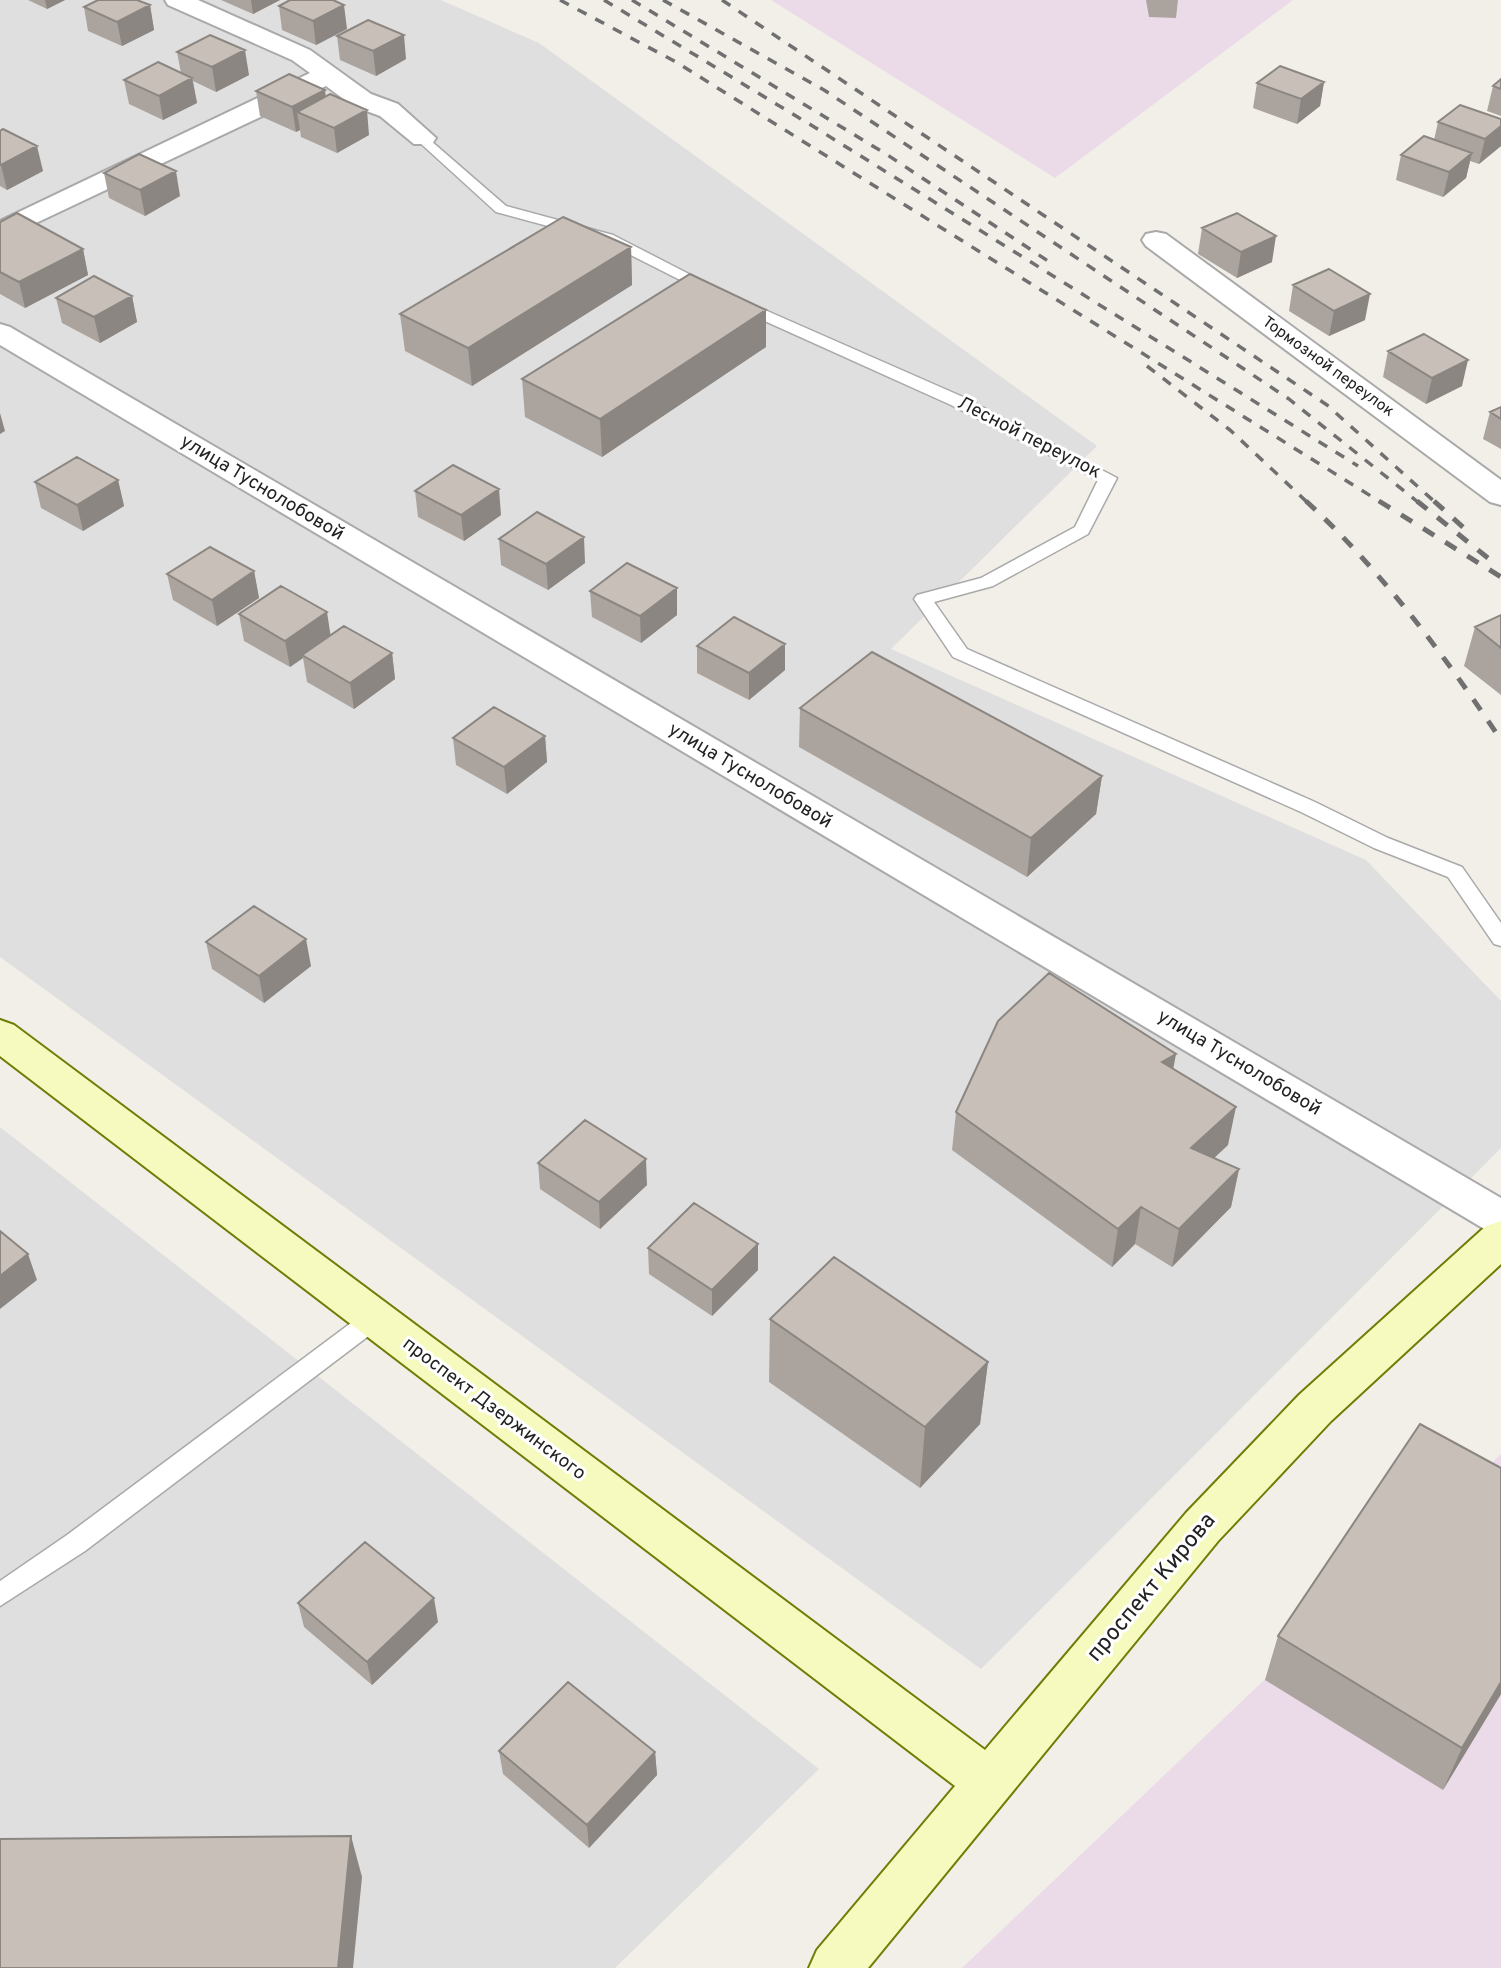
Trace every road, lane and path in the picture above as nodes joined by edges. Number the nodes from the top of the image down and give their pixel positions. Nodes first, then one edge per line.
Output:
1 (177, 0) edge
2 (327, 75) junction
3 (423, 138) joint
4 (0, 232) edge
5 (1156, 240) dead end
6 (0, 333) edge
7 (1501, 495) edge
8 (1501, 939) edge
9 (0, 1035) edge
10 (1501, 1218) edge
11 (1501, 1238) edge
12 (375, 1318) junction
13 (0, 1595) edge
14 (989, 1782) junction
15 (835, 1968) edge

1 - 2 street, Лесной переулок
2 - 3 street, Лесной переулок
2 - 4 street
3 - 8 lane, Лесной переулок
5 - 7 street, Тормозной переулок
6 - 10 street, улица Туснолобовой
9 - 12 street, проспект Дзержинского
11 - 14 street, проспект Кирова
12 - 13 lane
12 - 14 street, проспект Дзержинского
14 - 15 street, проспект Кирова

